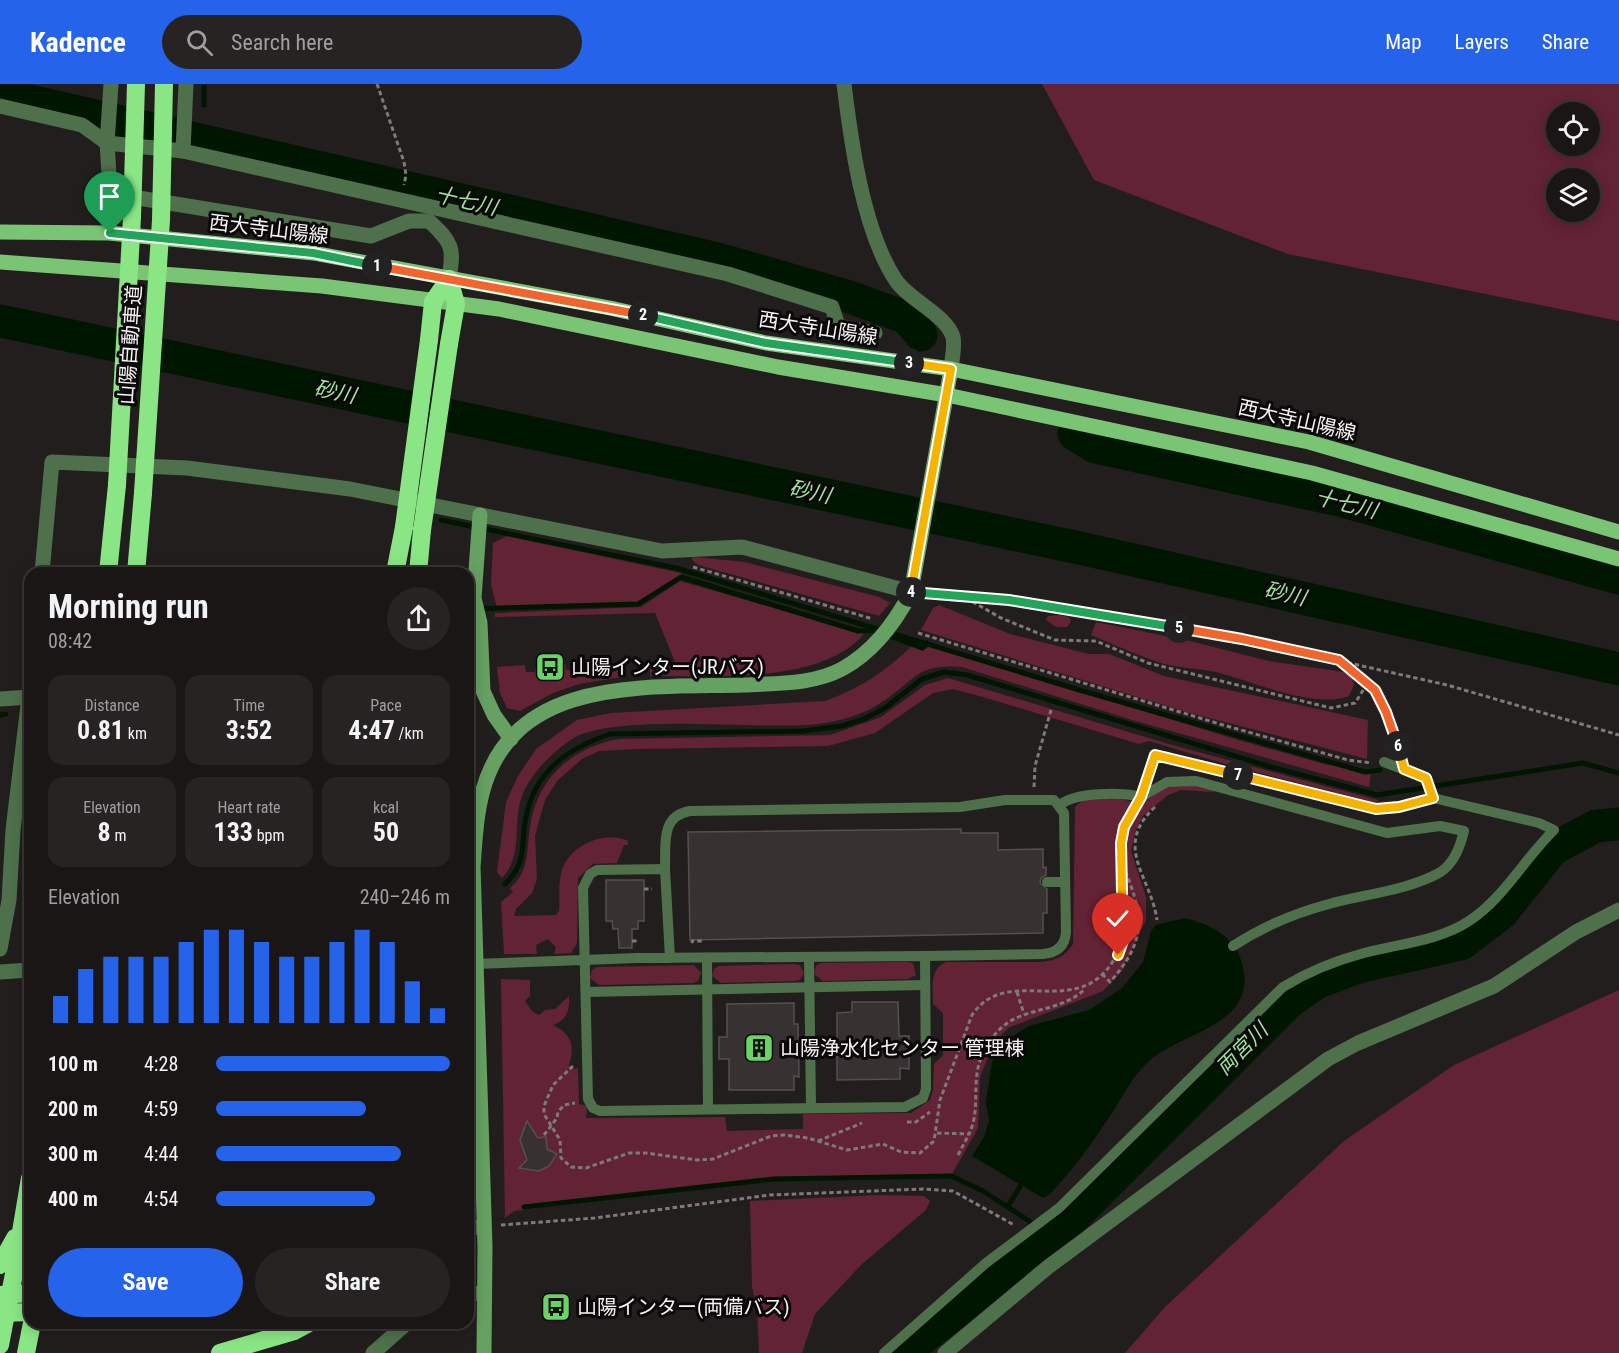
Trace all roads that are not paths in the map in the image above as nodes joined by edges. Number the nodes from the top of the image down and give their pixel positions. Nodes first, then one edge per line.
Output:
1 (136, 84) edge
2 (164, 84) edge
3 (186, 84) edge
4 (844, 84) edge
5 (111, 90) edge
6 (0, 106) edge
7 (109, 138) junction
8 (183, 151) junction
9 (0, 232) edge
10 (0, 262) edge
11 (449, 279) junction
12 (433, 303) junction
13 (456, 304) junction
14 (875, 333) dead end
15 (951, 369) junction
16 (947, 395) junction
17 (480, 515) junction
18 (1619, 532) edge
19 (1619, 559) edge
20 (43, 567) edge
21 (109, 567) edge
22 (137, 567) edge
23 (398, 567) edge
24 (419, 567) edge
25 (474, 570) edge
26 (911, 592) junction
27 (474, 606) edge
28 (24, 695) edge
29 (0, 699) edge
30 (511, 739) junction
31 (24, 745) edge
32 (1168, 758) road end
33 (1384, 762) road end
34 (1141, 797) junction
35 (1433, 798) junction
36 (1060, 805) junction
37 (1399, 807) road end
38 (474, 855) edge
39 (665, 869) junction
40 (1047, 882) dead end
41 (1065, 882) junction
42 (1619, 910) edge
43 (1233, 946) dead end
44 (0, 950) edge
45 (925, 956) junction
46 (474, 958) edge
47 (670, 958) junction
48 (809, 958) junction
49 (707, 959) junction
50 (585, 962) junction
51 (24, 970) edge
52 (0, 972) edge
53 (474, 982) edge
54 (925, 985) junction
55 (810, 987) junction
56 (707, 988) junction
57 (586, 992) junction
58 (811, 1107) junction
59 (708, 1109) junction
60 (24, 1222) edge
61 (484, 1227) junction
62 (474, 1228) edge
63 (7, 1269) edge
64 (484, 1292) junction
65 (24, 1293) edge
66 (474, 1293) edge
67 (0, 1295) edge
68 (24, 1323) edge
69 (1, 1329) edge
70 (30, 1329) edge
71 (298, 1329) edge
72 (400, 1329) edge
73 (26, 1353) edge
74 (220, 1353) edge
75 (373, 1353) edge
76 (484, 1353) edge
77 (884, 1353) edge
78 (945, 1353) edge

1 - 21 highway, 山陽自動車道, bridge
2 - 22 highway, 山陽自動車道, bridge
3 - 8 street
4 - 15 street
5 - 7 street
6 - 7 street
7 - 8 street
7 - 11 street
8 - 14 street
9 - 11 main road, 西大寺山陽線
10 - 12 main road
11 - 12 highway
11 - 13 highway
11 - 15 main road, 西大寺山陽線
12 - 13 main road
12 - 23 highway, bridge
13 - 16 main road
13 - 24 highway, bridge
15 - 16 street
15 - 18 main road, 西大寺山陽線
16 - 19 main road
16 - 26 street
17 - 20 street
17 - 25 street
17 - 26 street
26 - 30 street
27 - 30 street
28 - 29 street
30 - 38 street
31 - 44 street
32 - 34 lane
33 - 35 lane
34 - 36 lane
34 - 43 lane
35 - 37 lane
35 - 77 lane
36 - 39 lane
36 - 41 lane
39 - 47 lane
39 - 50 lane
40 - 41 lane
41 - 45 lane
42 - 78 street
45 - 48 lane
45 - 54 lane
46 - 50 lane
47 - 49 lane
47 - 50 lane
48 - 49 lane
48 - 55 lane
49 - 56 lane
50 - 57 lane
51 - 52 street
53 - 61 street
54 - 55 lane
54 - 58 lane
55 - 56 lane
55 - 58 lane
56 - 57 lane
56 - 59 lane
57 - 59 lane
58 - 59 lane
60 - 63 highway
61 - 62 street
61 - 64 street
63 - 69 highway, bridge
64 - 66 street
64 - 76 street
65 - 67 highway
68 - 69 highway
70 - 73 highway
71 - 74 highway
72 - 75 street

